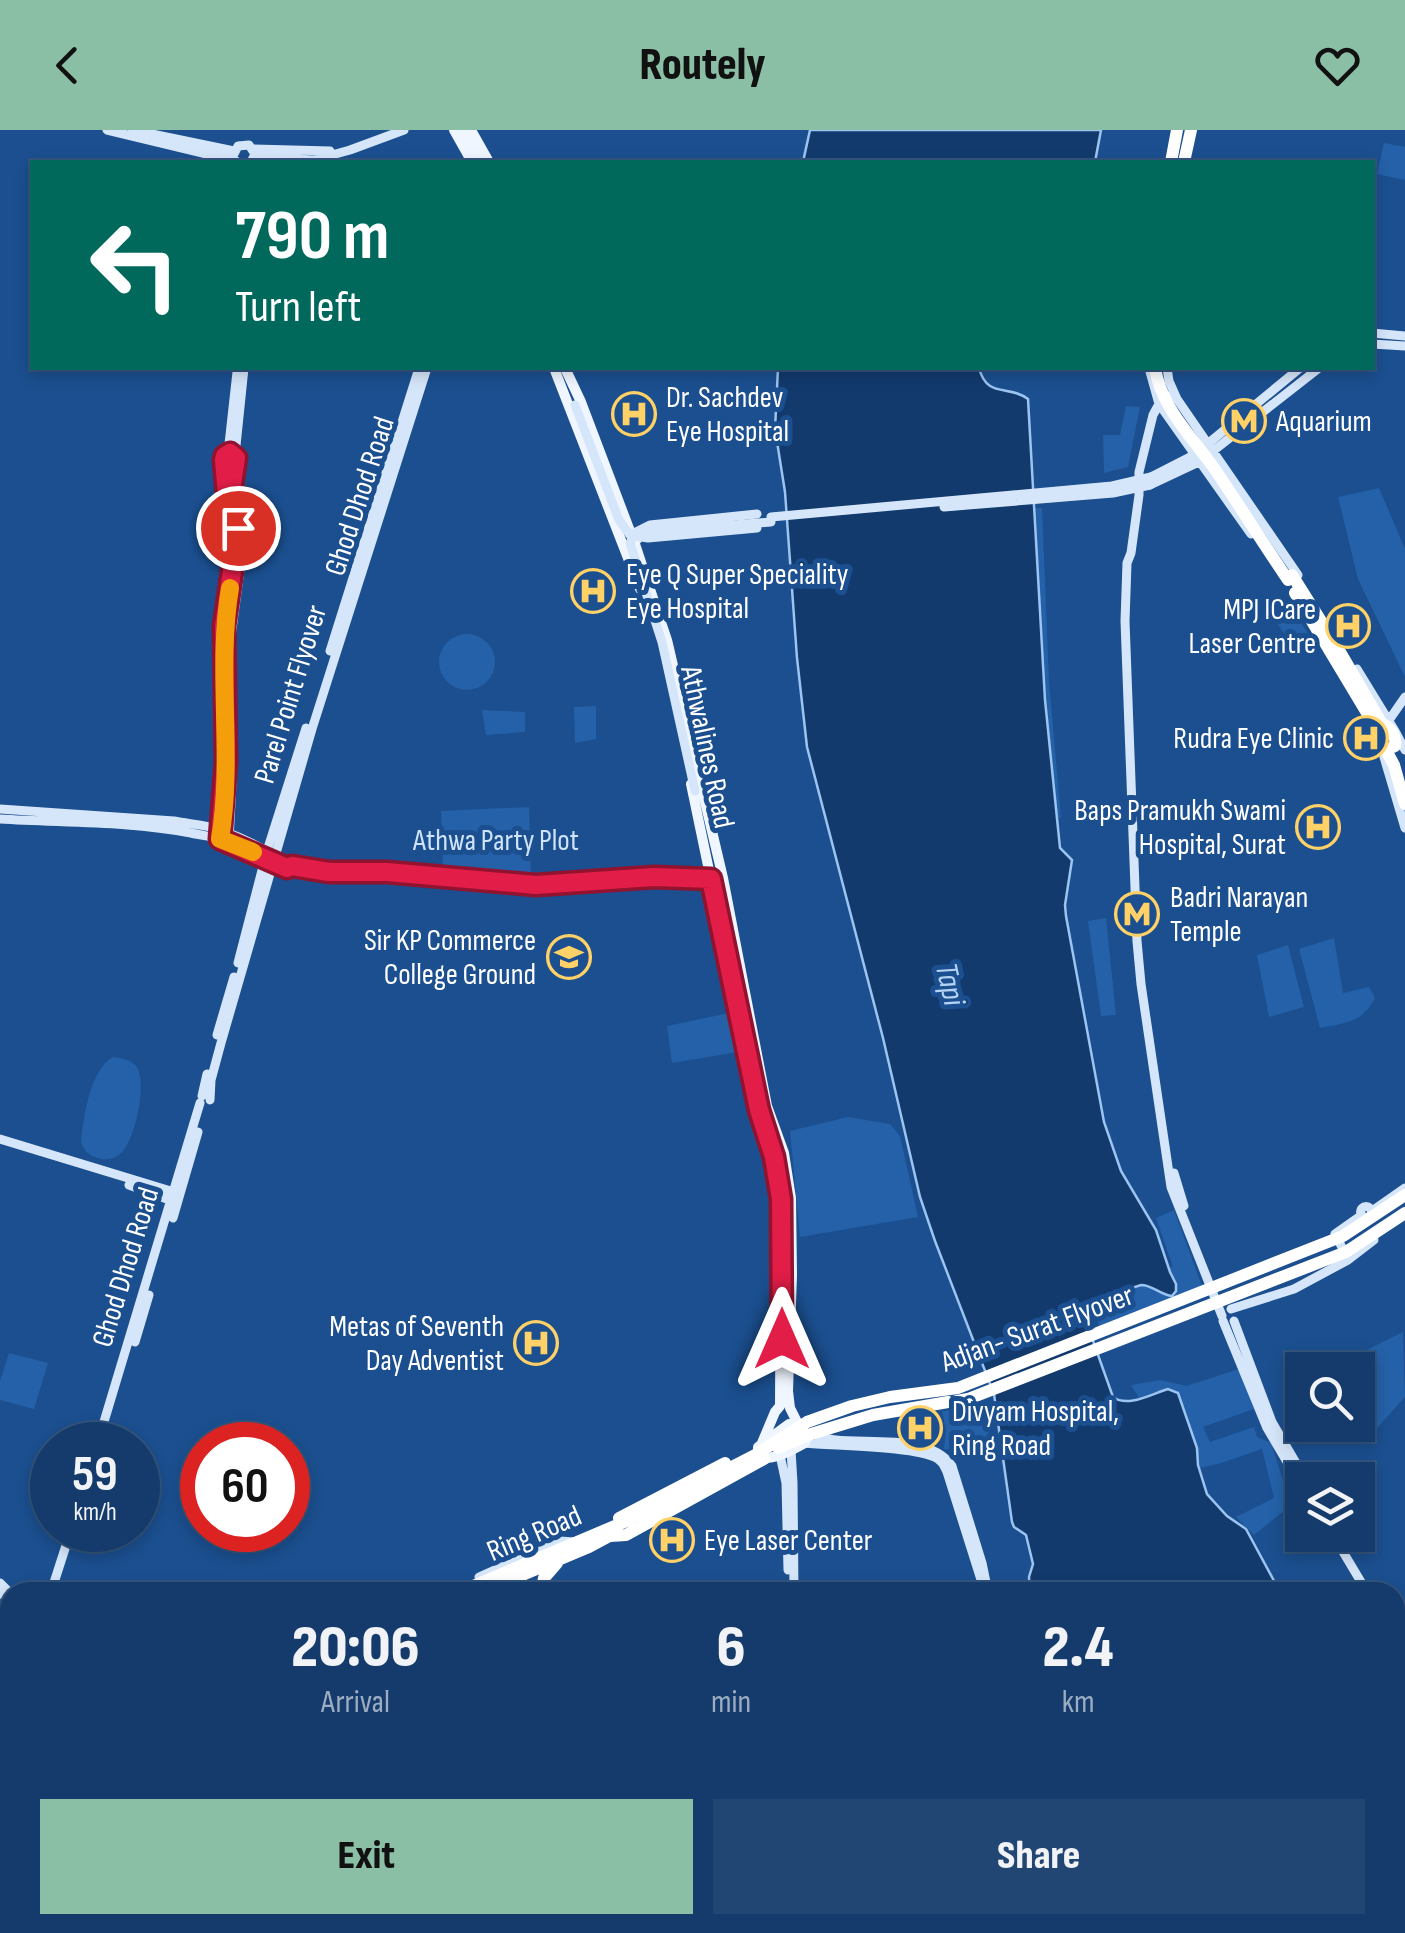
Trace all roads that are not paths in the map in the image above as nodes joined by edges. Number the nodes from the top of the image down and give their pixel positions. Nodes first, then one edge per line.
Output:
1 (107, 130) edge
2 (133, 130) edge
3 (390, 130) edge
4 (404, 130) edge
5 (1186, 130) edge
6 (467, 134) edge
7 (236, 158) edge
8 (253, 158) edge
9 (475, 160) edge
10 (475, 160) edge
11 (1174, 160) edge
12 (1186, 160) edge
13 (1375, 333) edge
14 (1405, 336) edge
15 (1375, 344) edge
16 (1405, 346) edge
17 (241, 370) edge
18 (422, 370) edge
19 (559, 370) edge
20 (1156, 370) edge
21 (1158, 370) edge
22 (1159, 370) edge
23 (1298, 370) edge
24 (1316, 370) edge
25 (1174, 393) junction
26 (1158, 404) junction
27 (1222, 439) junction
28 (1186, 444) junction
29 (1212, 448) junction
30 (1196, 459) junction
31 (1184, 466) junction
32 (1207, 473) junction
33 (623, 511) junction
34 (771, 520) junction
35 (636, 547) junction
36 (646, 590) junction
37 (1405, 700) edge
38 (1384, 725) junction
39 (1396, 748) edge
40 (1397, 774) edge
41 (1405, 804) edge
42 (0, 808) edge
43 (697, 808) junction
44 (0, 819) edge
45 (1405, 828) edge
46 (225, 836) junction
47 (270, 857) junction
48 (718, 882) junction
49 (204, 1101) junction
50 (0, 1142) edge
51 (176, 1197) junction
52 (1405, 1203) edge
53 (1368, 1213) junction
54 (1380, 1236) junction
55 (1348, 1260) junction
56 (1229, 1316) junction
57 (963, 1393) junction
58 (785, 1407) junction
59 (838, 1420) junction
60 (107, 1422) edge
61 (806, 1434) junction
62 (835, 1440) junction
63 (761, 1450) junction
64 (785, 1452) junction
65 (1287, 1462) edge
66 (1295, 1462) edge
67 (629, 1522) joint
68 (610, 1532) junction
69 (574, 1542) junction
70 (66, 1552) edge
71 (1344, 1552) edge
72 (1350, 1552) edge
73 (562, 1558) junction
74 (527, 1567) junction
75 (57, 1582) edge
76 (468, 1582) edge
77 (486, 1582) edge
78 (503, 1582) edge
79 (532, 1582) edge
80 (538, 1582) edge
81 (543, 1582) edge
82 (792, 1582) edge
83 (983, 1582) edge
84 (985, 1582) edge
85 (1364, 1582) edge
86 (1365, 1582) edge

1 - 7 street
2 - 7 street
3 - 8 street
4 - 8 street
5 - 11 highway
5 - 12 highway
6 - 9 main road, bridge
6 - 10 main road
7 - 8 street
13 - 14 street
15 - 16 street
17 - 46 street
18 - 47 street, Ghod Dhod Road
19 - 33 main road, Athwalines Road
19 - 34 street, bridge
19 - 36 main road, Athwalines Road
20 - 26 street
21 - 38 highway, bridge
22 - 25 street
23 - 27 street
24 - 27 street
25 - 26 street
25 - 29 street
26 - 28 street
26 - 56 street
27 - 29 street
27 - 29 street
28 - 30 street
28 - 31 street
29 - 30 street
29 - 38 street
30 - 31 street
30 - 32 street
31 - 32 street
31 - 34 street, bridge
32 - 40 street
33 - 34 street
33 - 35 main road, Athwalines Road
34 - 35 street
34 - 43 street, bridge
35 - 36 main road, Athwalines Road
36 - 43 main road, Athwalines Road
36 - 48 main road, Athwalines Road
37 - 38 street
38 - 39 street
38 - 39 highway
39 - 40 highway
40 - 41 highway
40 - 45 street
42 - 46 street
43 - 48 main road, Athwalines Road
44 - 46 street
46 - 47 street
47 - 48 street
47 - 49 street
47 - 49 street, Ghod Dhod Road
48 - 58 main road, Athwalines Road
49 - 51 street, Ghod Dhod Road
50 - 51 street
51 - 60 street, Ghod Dhod Road
52 - 53 street
52 - 54 street
52 - 57 highway, bridge
52 - 67 highway, Adjan- Surat Flyover, bridge
53 - 54 street
53 - 55 street
54 - 55 street
55 - 56 street
56 - 65 street
56 - 66 street
57 - 59 highway
57 - 61 highway
58 - 61 main road, Athwalines Road
58 - 63 main road, Athwalines Road
59 - 61 highway
59 - 62 highway
61 - 62 street
61 - 63 main road
61 - 64 main road
61 - 83 street
62 - 84 street
63 - 64 main road
63 - 68 highway
64 - 82 street
67 - 68 highway, Ring Road
68 - 69 highway, Ring Road
68 - 73 highway, Ring Road
69 - 74 highway, Ring Road
69 - 76 street
70 - 75 street
71 - 85 street
72 - 86 street
73 - 74 highway, Ring Road
73 - 81 highway
74 - 77 highway, Ring Road
74 - 78 highway, Ring Road
74 - 79 street
74 - 80 street

